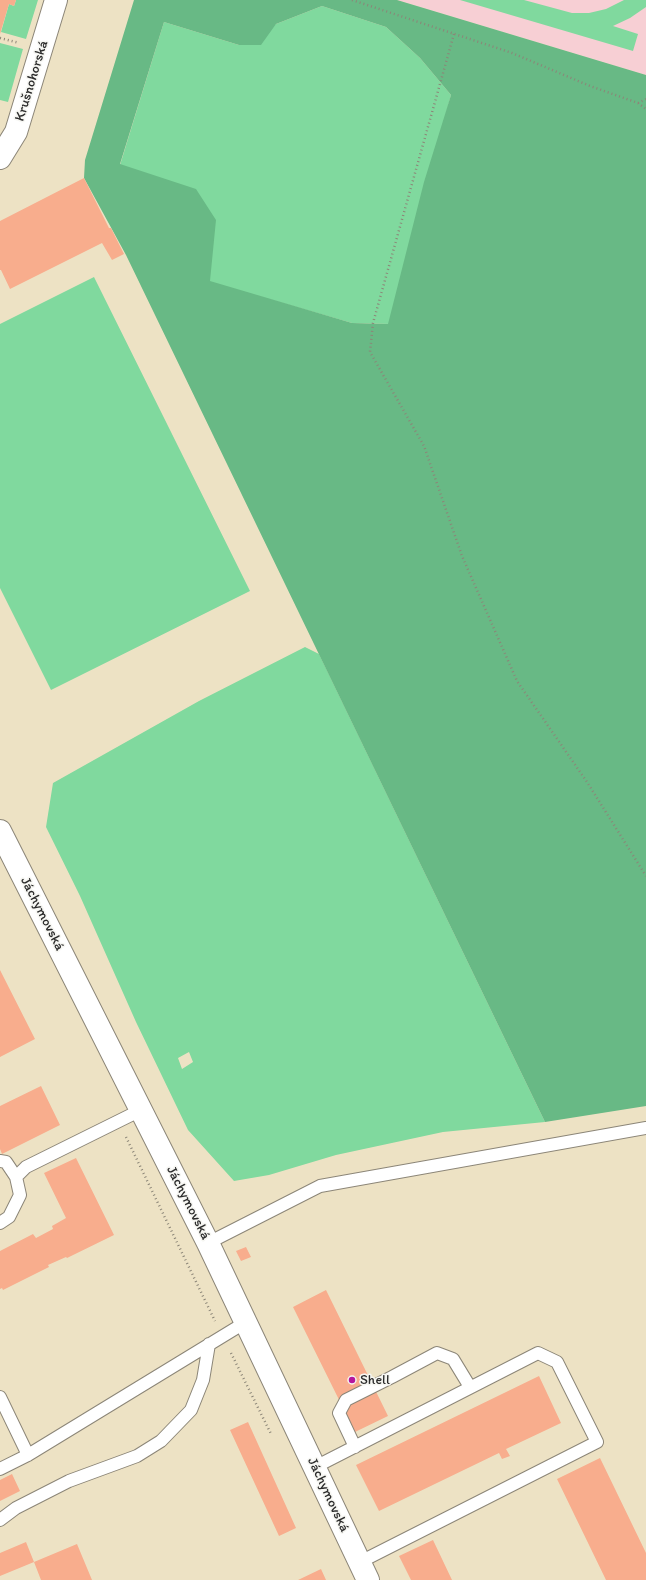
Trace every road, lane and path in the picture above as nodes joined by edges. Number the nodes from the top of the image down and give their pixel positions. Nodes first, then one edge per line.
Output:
1 (56, 0) edge
2 (352, 0) edge
3 (454, 34) junction
4 (0, 38) edge
5 (20, 44) dead end
6 (646, 99) edge
7 (638, 103) junction
8 (646, 109) edge
9 (0, 158) edge
10 (0, 831) edge
11 (646, 876) edge
12 (141, 1110) junction
13 (119, 1122) junction
14 (646, 1128) edge
15 (0, 1161) edge
16 (16, 1177) junction
17 (0, 1223) edge
18 (208, 1243) junction
19 (246, 1322) junction
20 (223, 1336) junction
21 (209, 1344) junction
22 (470, 1387) junction
23 (0, 1397) edge
24 (274, 1440) dead end
25 (355, 1447) junction
26 (28, 1455) junction
27 (315, 1467) junction
28 (0, 1469) edge
29 (0, 1520) edge
30 (364, 1571) edge

1 - 9 street, Krušnohorská
2 - 3 path
3 - 7 path
3 - 11 path
4 - 5 path
6 - 7 path
7 - 8 path
10 - 12 street, Jáchymovská
12 - 13 lane
12 - 18 street, Jáchymovská
13 - 16 lane
13 - 20 path
14 - 18 lane
15 - 16 lane
16 - 17 lane
18 - 19 street, Jáchymovská
19 - 20 lane
19 - 27 street, Jáchymovská
20 - 21 lane
20 - 24 path
21 - 26 lane
21 - 29 lane
22 - 25 lane
22 - 25 lane
22 - 30 lane
23 - 26 lane
25 - 27 lane
26 - 28 lane
27 - 30 street, Jáchymovská

